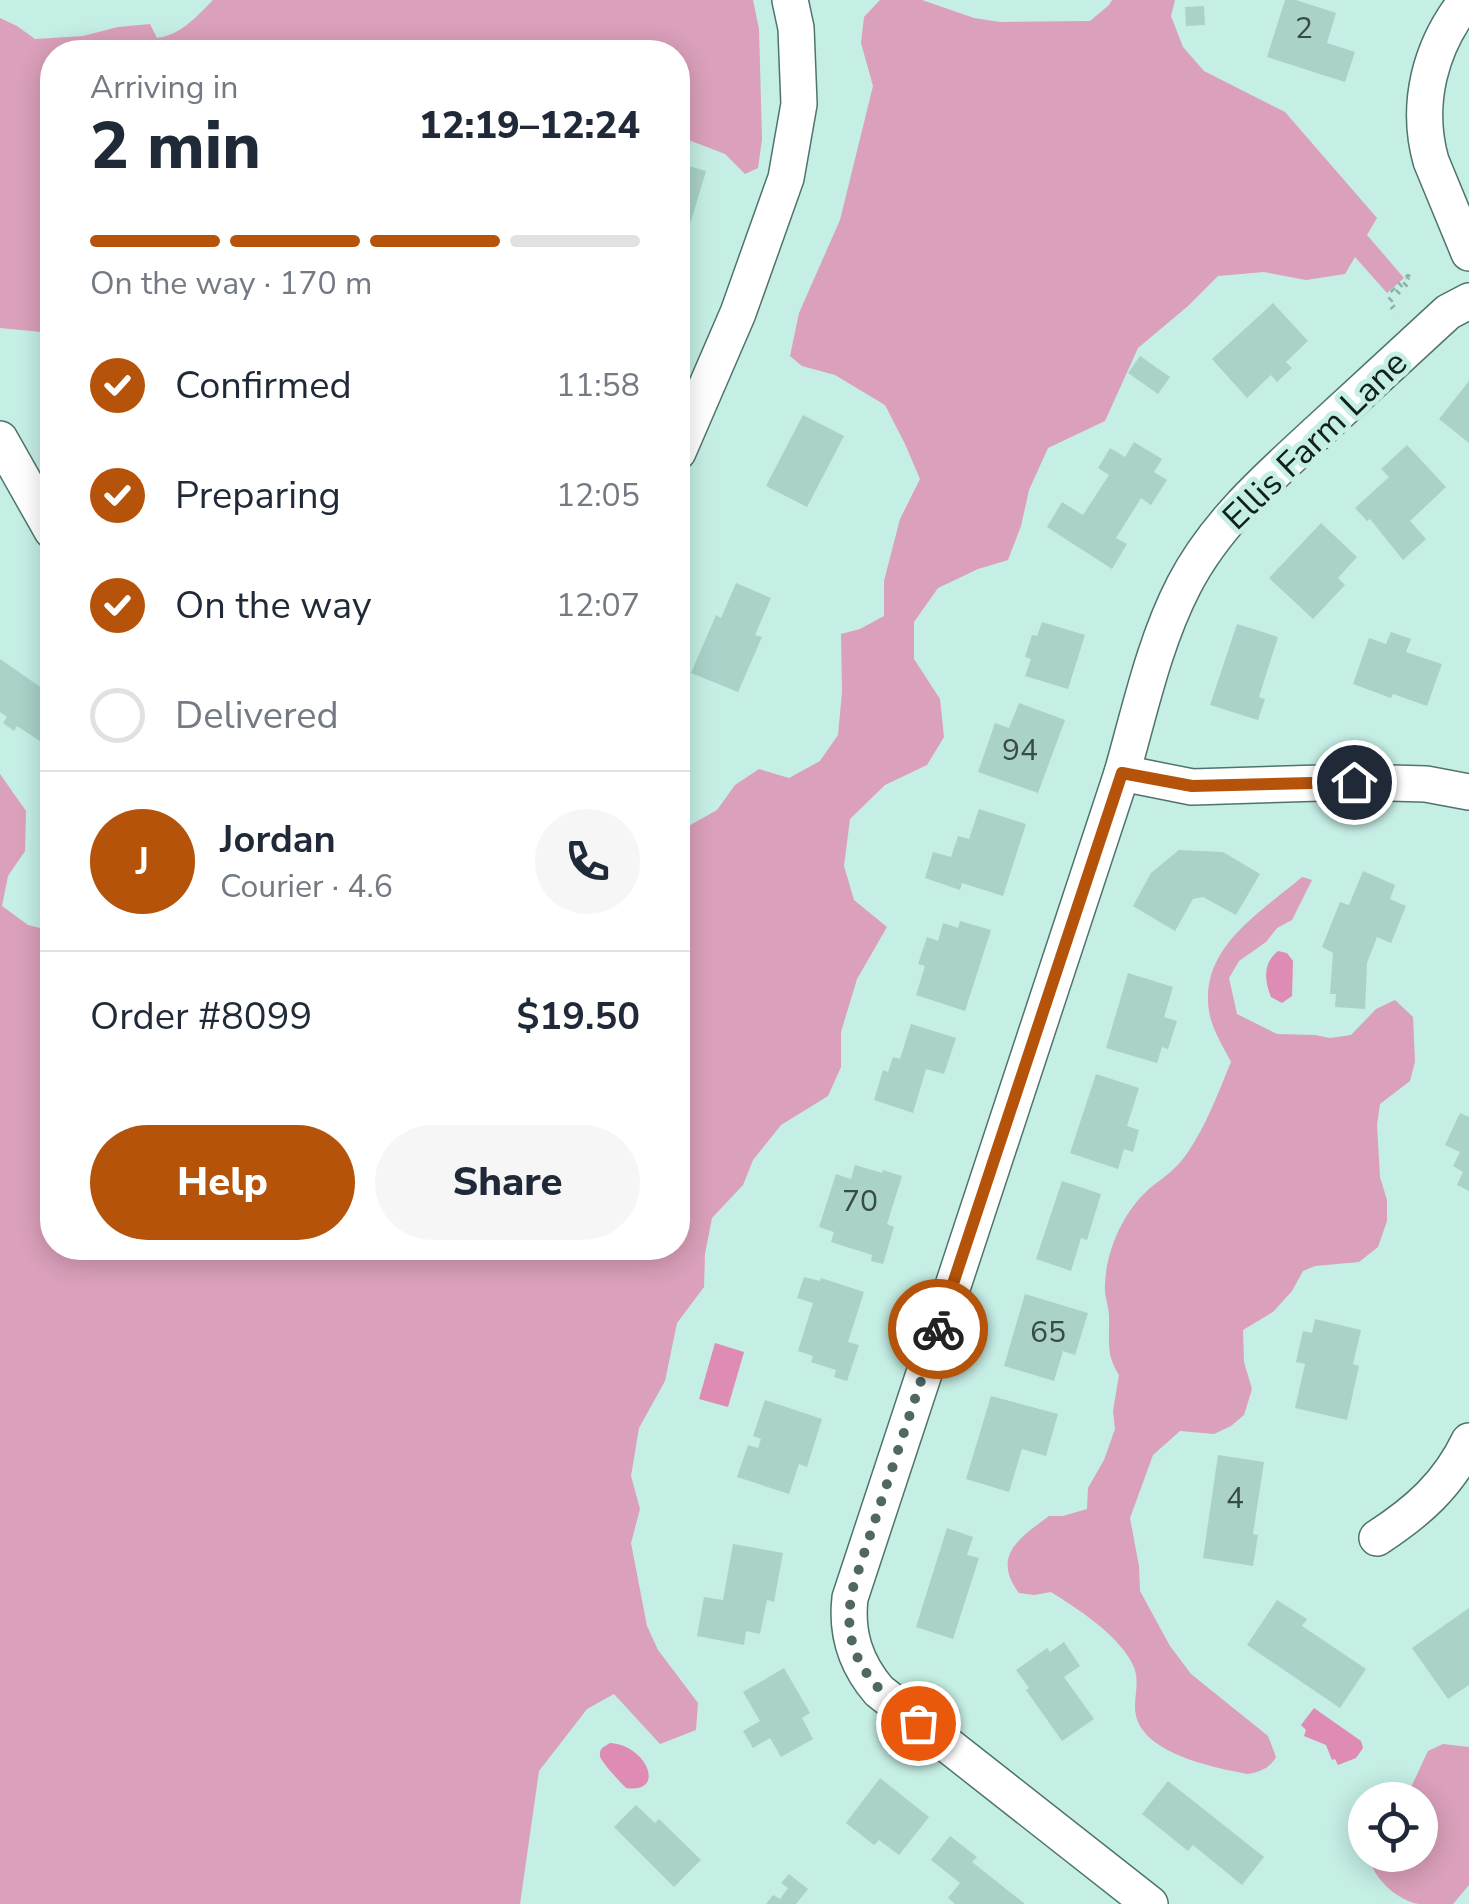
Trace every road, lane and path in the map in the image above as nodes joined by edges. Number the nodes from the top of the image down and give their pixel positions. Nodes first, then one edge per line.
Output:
1 (790, 0) edge
2 (1467, 0) edge
3 (1469, 253) edge
4 (1392, 288) dead end
5 (1469, 301) edge
6 (1421, 336) junction
7 (690, 424) edge
8 (0, 439) edge
9 (40, 509) edge
10 (1122, 773) junction
11 (1469, 792) edge
12 (1469, 1441) edge
13 (1377, 1538) dead end
14 (1150, 1904) edge

1 - 7 street
2 - 3 street
4 - 6 path
5 - 6 street, Ellis Farm Lane
6 - 10 street, Ellis Farm Lane
8 - 9 street
10 - 11 street
10 - 14 street, Ellis Farm Lane
12 - 13 street

